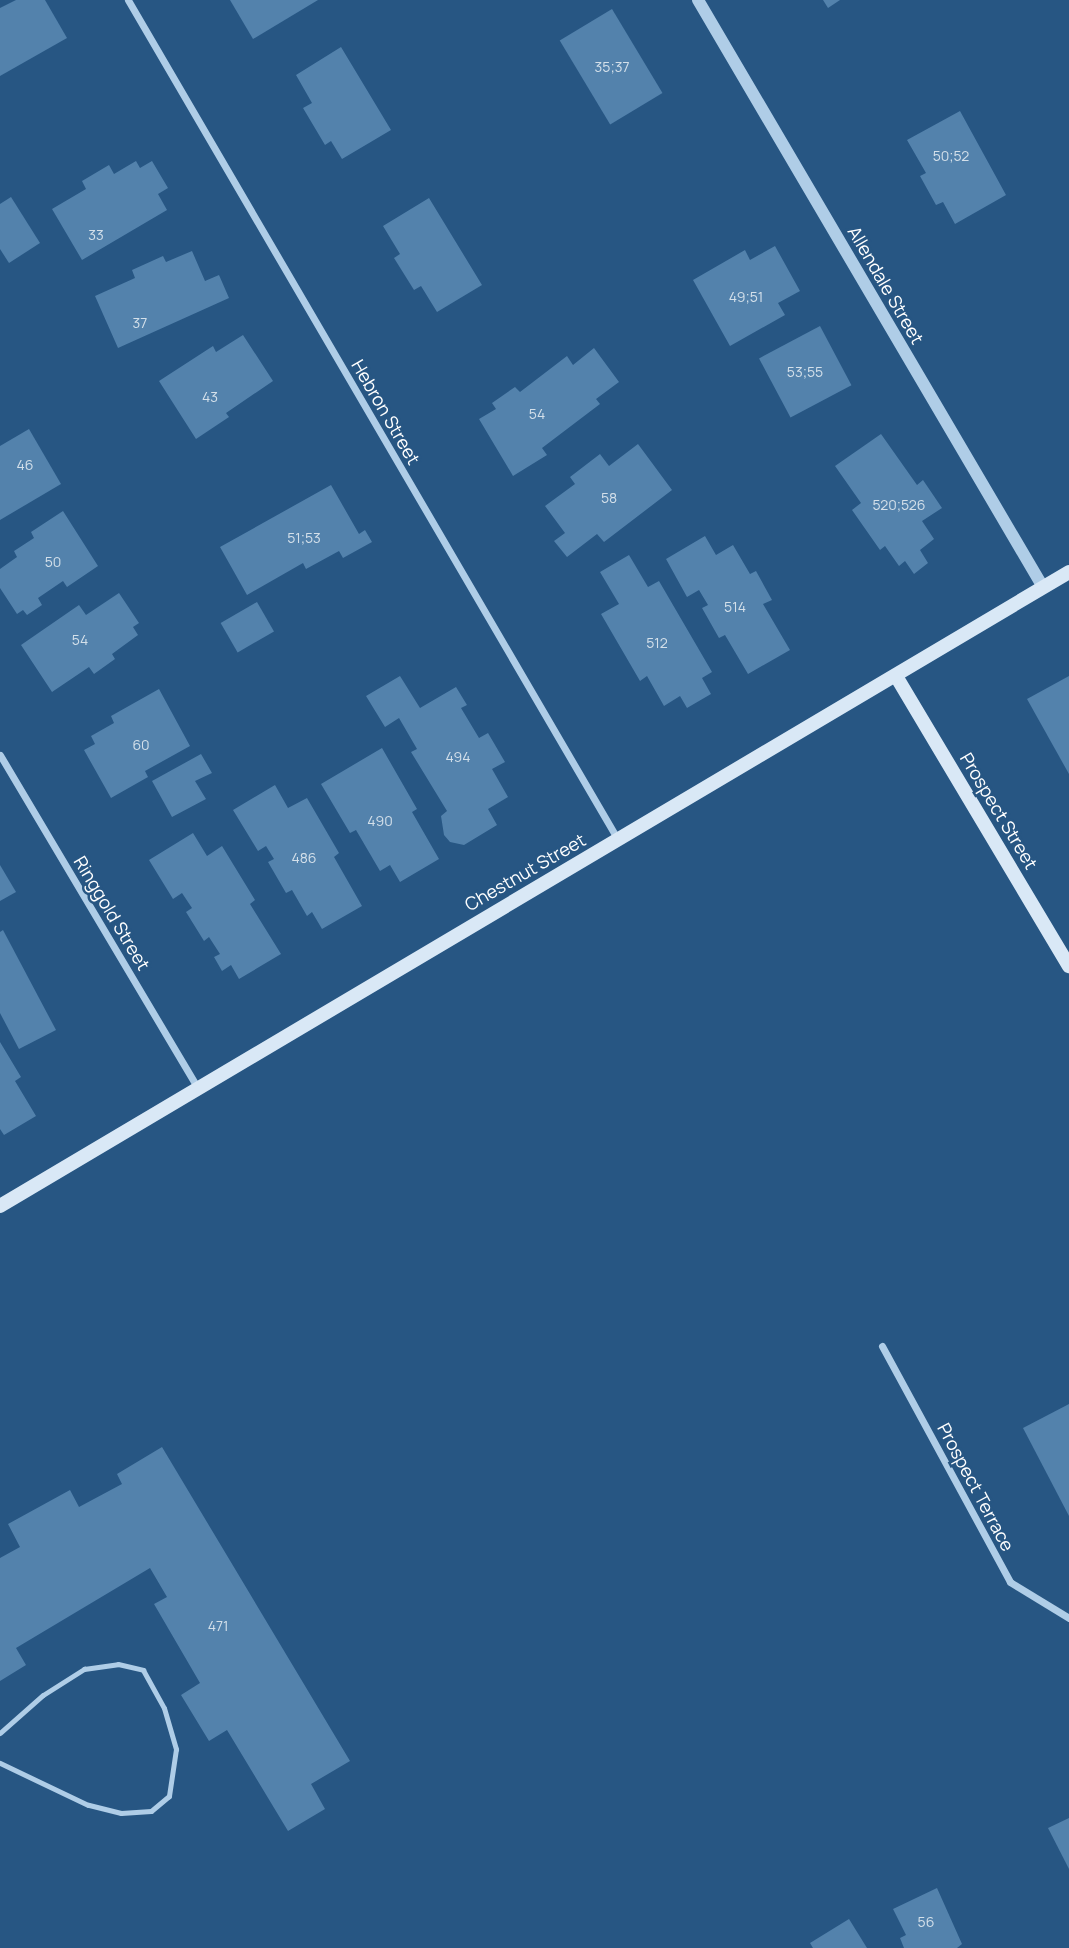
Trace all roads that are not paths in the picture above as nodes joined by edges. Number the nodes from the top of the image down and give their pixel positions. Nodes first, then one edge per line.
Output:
1 (128, 0) edge
2 (698, 0) edge
3 (1069, 572) edge
4 (1044, 587) junction
5 (896, 676) junction
6 (0, 755) edge
7 (618, 840) junction
8 (1069, 966) edge
9 (197, 1087) junction
10 (0, 1206) edge
11 (882, 1346) dead end
12 (1069, 1618) edge
13 (0, 1733) edge
14 (0, 1763) edge

1 - 7 street, Hebron Street
2 - 4 street, Allendale Street
3 - 4 main road, Chestnut Street
4 - 5 main road, Chestnut Street
5 - 7 main road, Chestnut Street
5 - 8 main road, Prospect Street
6 - 9 street, Ringgold Street
7 - 9 main road, Chestnut Street
9 - 10 main road, Chestnut Street
11 - 12 street, Prospect Terrace
13 - 14 lane

